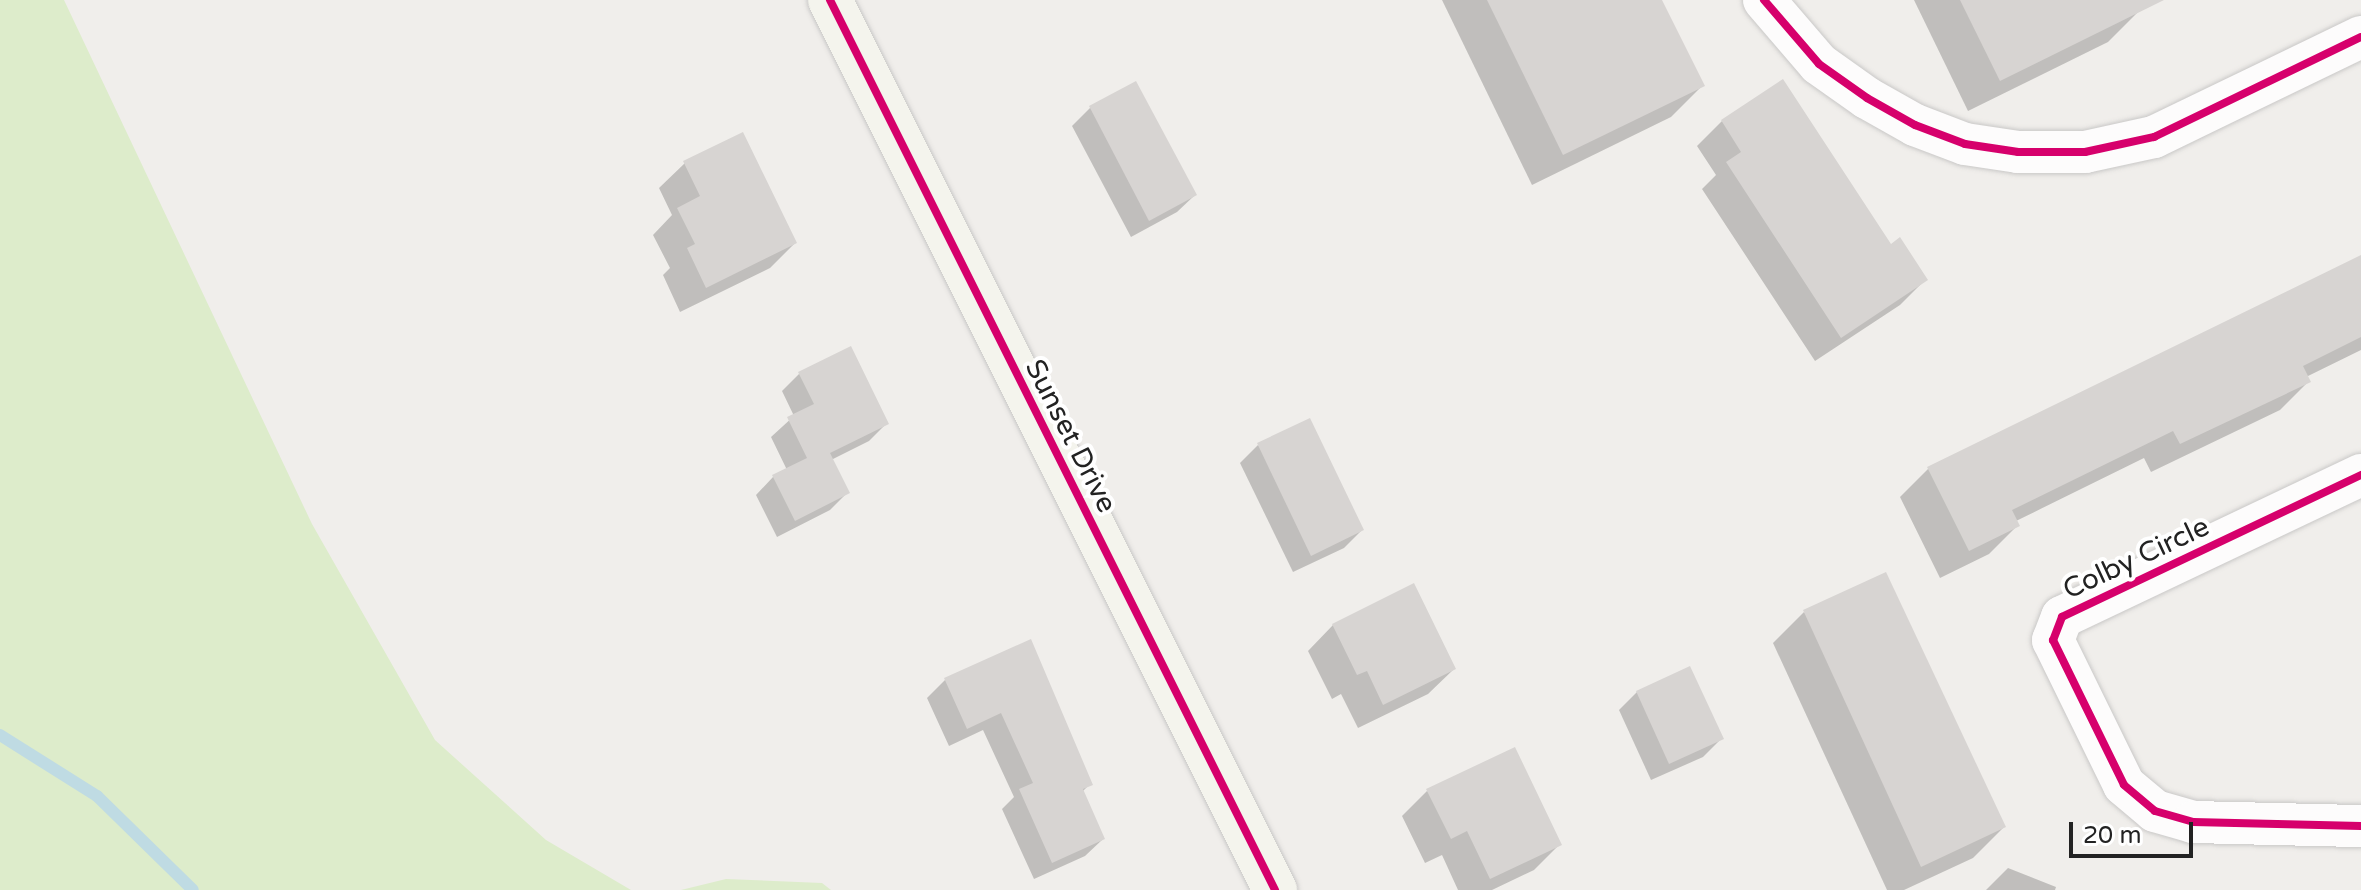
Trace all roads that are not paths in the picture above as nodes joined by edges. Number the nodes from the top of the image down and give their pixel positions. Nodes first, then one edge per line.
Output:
1 (830, 0) edge
2 (1764, 0) edge
3 (2361, 37) edge
4 (2361, 475) edge
5 (2361, 826) edge
6 (1275, 890) edge

1 - 6 street, Sunset Drive
2 - 3 street
4 - 5 street, Colby Circle

